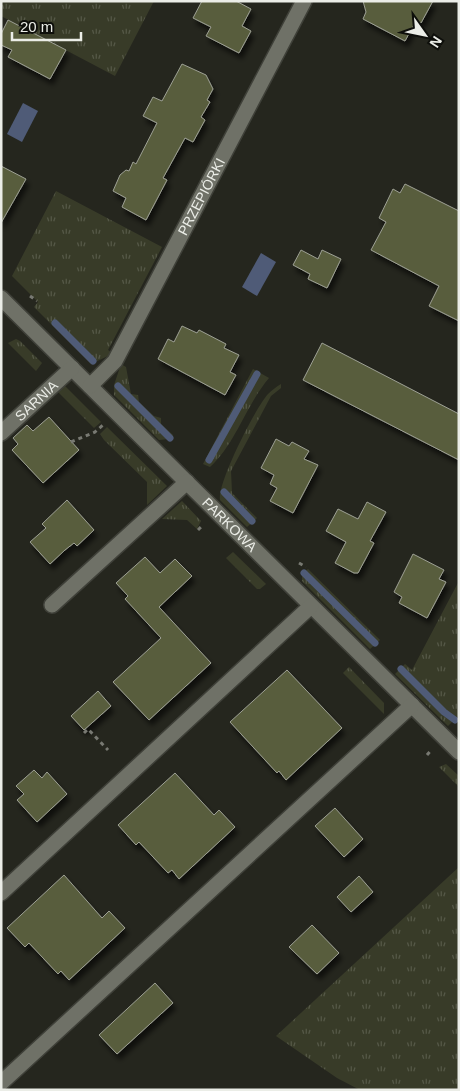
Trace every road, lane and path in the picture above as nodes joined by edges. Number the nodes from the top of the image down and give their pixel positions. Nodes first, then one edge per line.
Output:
1 (304, 1) edge
2 (30, 296) dead end
3 (1, 298) edge
4 (37, 301) dead end
5 (72, 368) junction
6 (90, 386) junction
7 (106, 422) dead end
8 (1, 434) edge
9 (71, 442) dead end
10 (187, 482) junction
11 (299, 563) dead end
12 (306, 566) dead end
13 (52, 605) dead end
14 (312, 606) junction
15 (412, 705) junction
16 (84, 733) dead end
17 (108, 750) dead end
18 (459, 752) edge
19 (1, 893) edge
20 (1, 1083) edge

1 - 6 street, PRZEPIÓRKI
2 - 4 path
3 - 5 street, PARKOWA
5 - 6 street, PARKOWA
5 - 8 street, SARNIA
6 - 10 street, PARKOWA
7 - 9 path
10 - 13 street
10 - 14 street, PARKOWA
11 - 12 path
14 - 15 street, PARKOWA
14 - 19 street
15 - 18 street, PARKOWA
15 - 20 street
16 - 17 path

